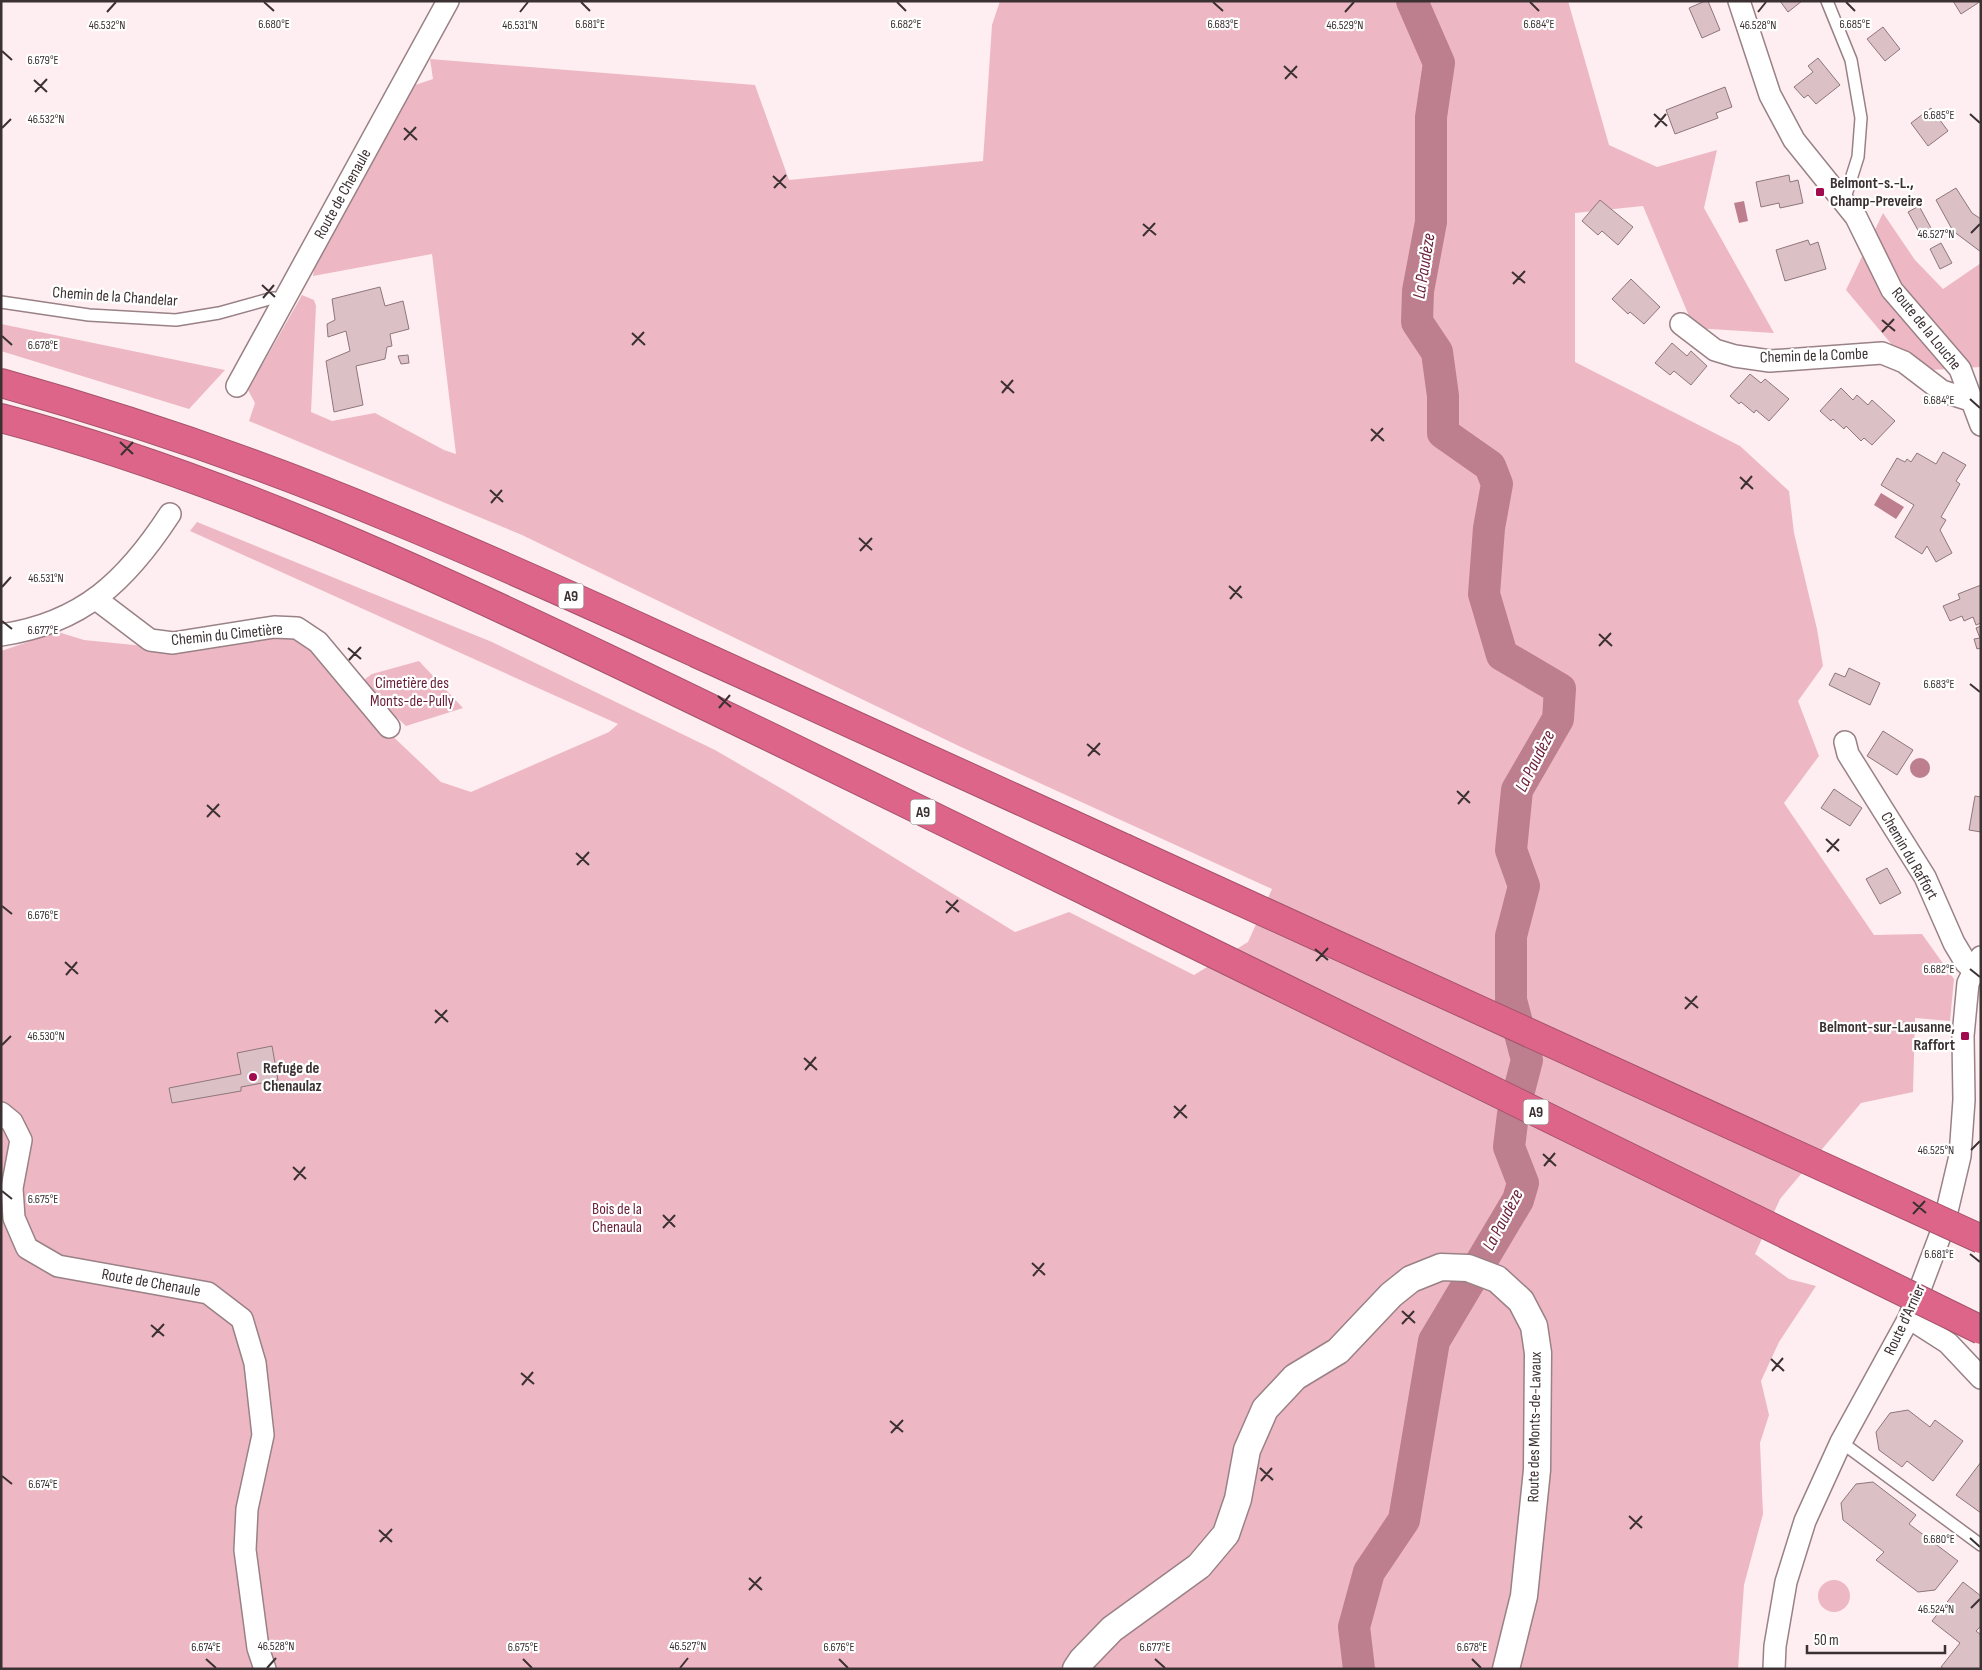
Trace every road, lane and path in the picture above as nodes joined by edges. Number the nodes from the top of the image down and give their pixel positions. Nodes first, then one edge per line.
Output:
1 (448, 1) edge
2 (1739, 1) edge
3 (1827, 1) edge
4 (1844, 201) junction
5 (285, 299) junction
6 (1, 302) edge
7 (1681, 324) dead end
8 (1, 383) edge
9 (237, 386) dead end
10 (1973, 401) junction
11 (1, 418) edge
12 (1981, 425) edge
13 (170, 514) dead end
14 (96, 599) junction
15 (1, 635) edge
16 (388, 727) dead end
17 (1845, 742) dead end
18 (1977, 964) edge
19 (1, 1113) edge
20 (1981, 1239) edge
21 (1909, 1318) junction
22 (1981, 1330) edge
23 (1981, 1378) edge
24 (1841, 1442) junction
25 (1981, 1545) edge
26 (265, 1669) edge
27 (1076, 1669) edge
28 (1506, 1669) edge
29 (1774, 1669) edge

1 - 5 street, Route de Chenaule
2 - 4 street, Route de la Louche
3 - 4 lane
4 - 10 street, Route de la Louche
5 - 6 lane, Chemin de la Chandelar
5 - 9 street, Route de Chenaule
7 - 10 street, Chemin de la Combe
8 - 20 highway, A9, bridge
10 - 12 street, Route de la Louche
11 - 22 highway, A9, bridge
13 - 14 street
14 - 15 street
14 - 16 street, Chemin du Cimetière
17 - 18 street, Chemin du Raffort
18 - 21 street, Route d'Arnier
19 - 26 street, Route de Chenaule
21 - 23 street
21 - 24 street, Route d'Arnier
24 - 25 lane
24 - 29 street, Route d'Arnier
27 - 28 street, Route des Monts-de-Lavaux

